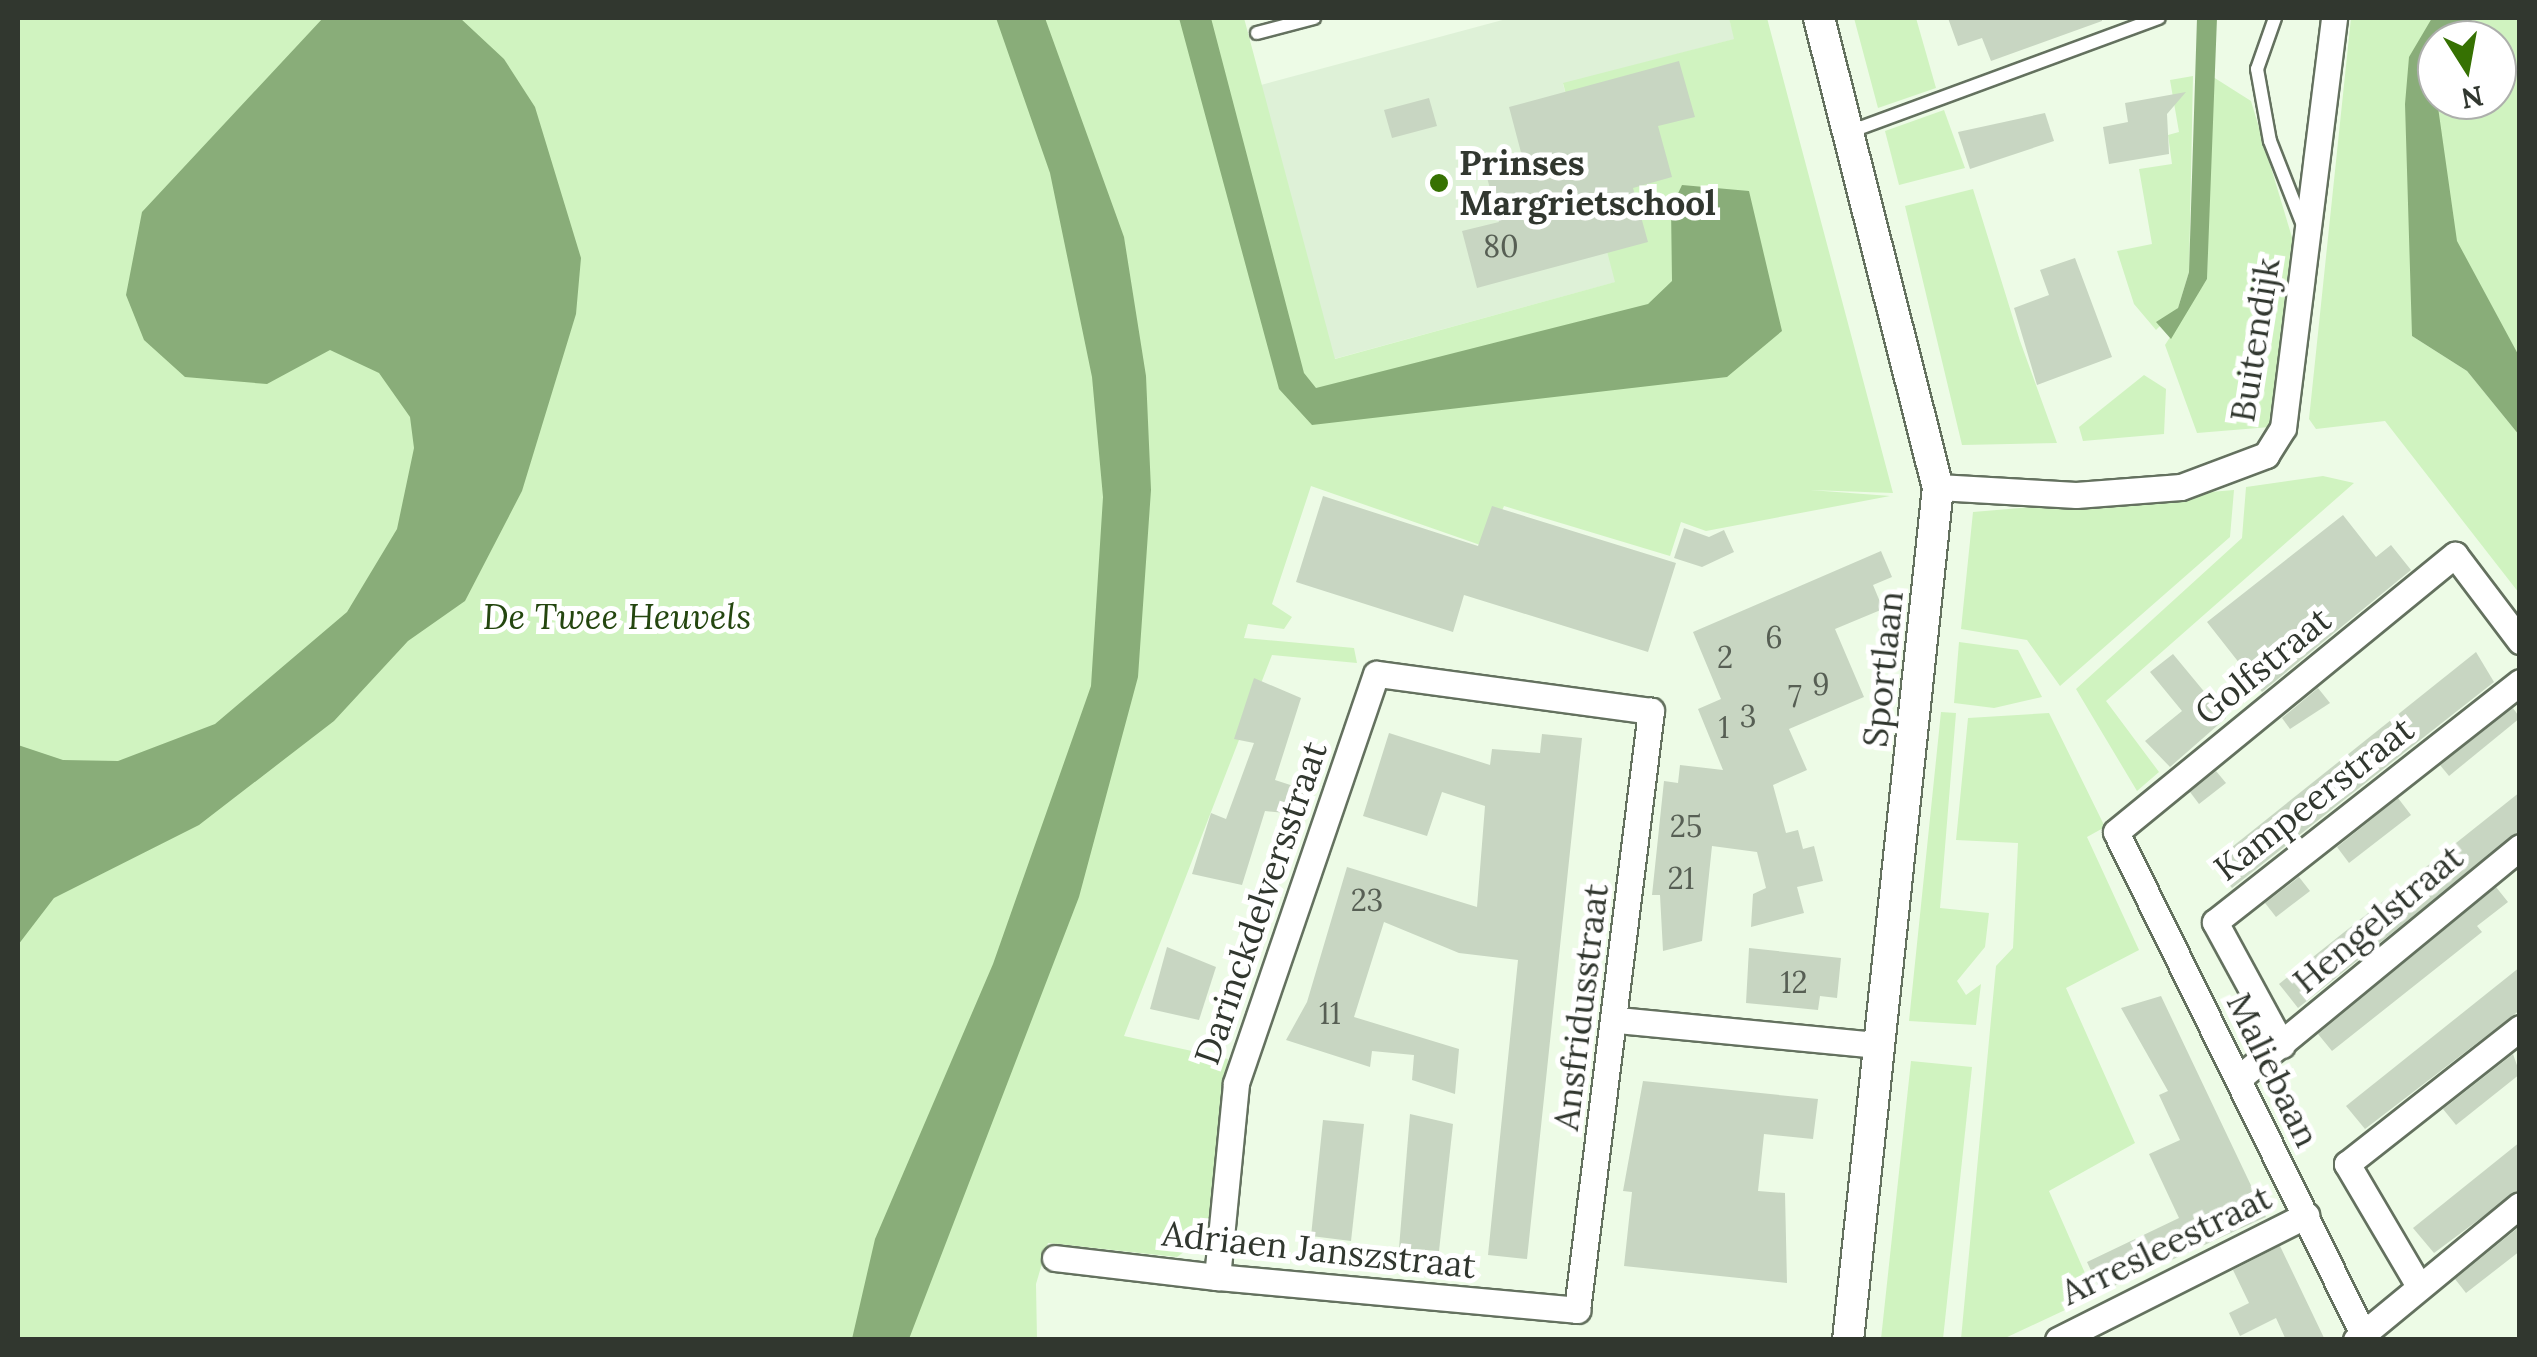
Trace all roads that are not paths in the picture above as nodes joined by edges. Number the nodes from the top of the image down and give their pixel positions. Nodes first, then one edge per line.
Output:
1 (1314, 18) edge
2 (1819, 18) edge
3 (2159, 18) edge
4 (2275, 18) edge
5 (2334, 18) edge
6 (1257, 33) dead end
7 (1849, 132) junction
8 (2306, 234) junction
9 (1938, 486) junction
10 (2520, 641) edge
11 (2520, 682) edge
12 (1651, 712) joint
13 (2116, 832) joint
14 (2520, 848) edge
15 (1617, 1020) junction
16 (2520, 1028) edge
17 (2282, 1044) junction
18 (1879, 1045) junction
19 (2239, 1078) junction
20 (2520, 1205) edge
21 (2306, 1215) junction
22 (1055, 1258) dead end
23 (1217, 1277) junction
24 (2419, 1286) junction
25 (1576, 1310) joint
26 (2362, 1338) edge
27 (2057, 1339) edge
28 (1848, 1340) edge

1 - 6 lane
2 - 7 street, Sportlaan
3 - 7 lane
4 - 8 lane, Buitendijk
5 - 8 street, Buitendijk
7 - 9 street, Sportlaan
8 - 9 street, Buitendijk
9 - 18 street, Sportlaan
10 - 13 street, Golfstraat
11 - 17 street, Kampeerstraat
12 - 15 street, Ansfridusstraat
12 - 23 street, Darinckdelversstraat
13 - 19 street, Maliebaan
14 - 17 street, Hengelstraat
15 - 18 street
15 - 25 street, Ansfridusstraat
16 - 24 street
17 - 19 street
18 - 28 street, Sportlaan
19 - 21 street, Maliebaan
20 - 24 street
21 - 26 street, Maliebaan
21 - 27 street, Arresleestraat
22 - 23 street, Adriaen Janszstraat
23 - 25 street, Adriaen Janszstraat
24 - 26 street

